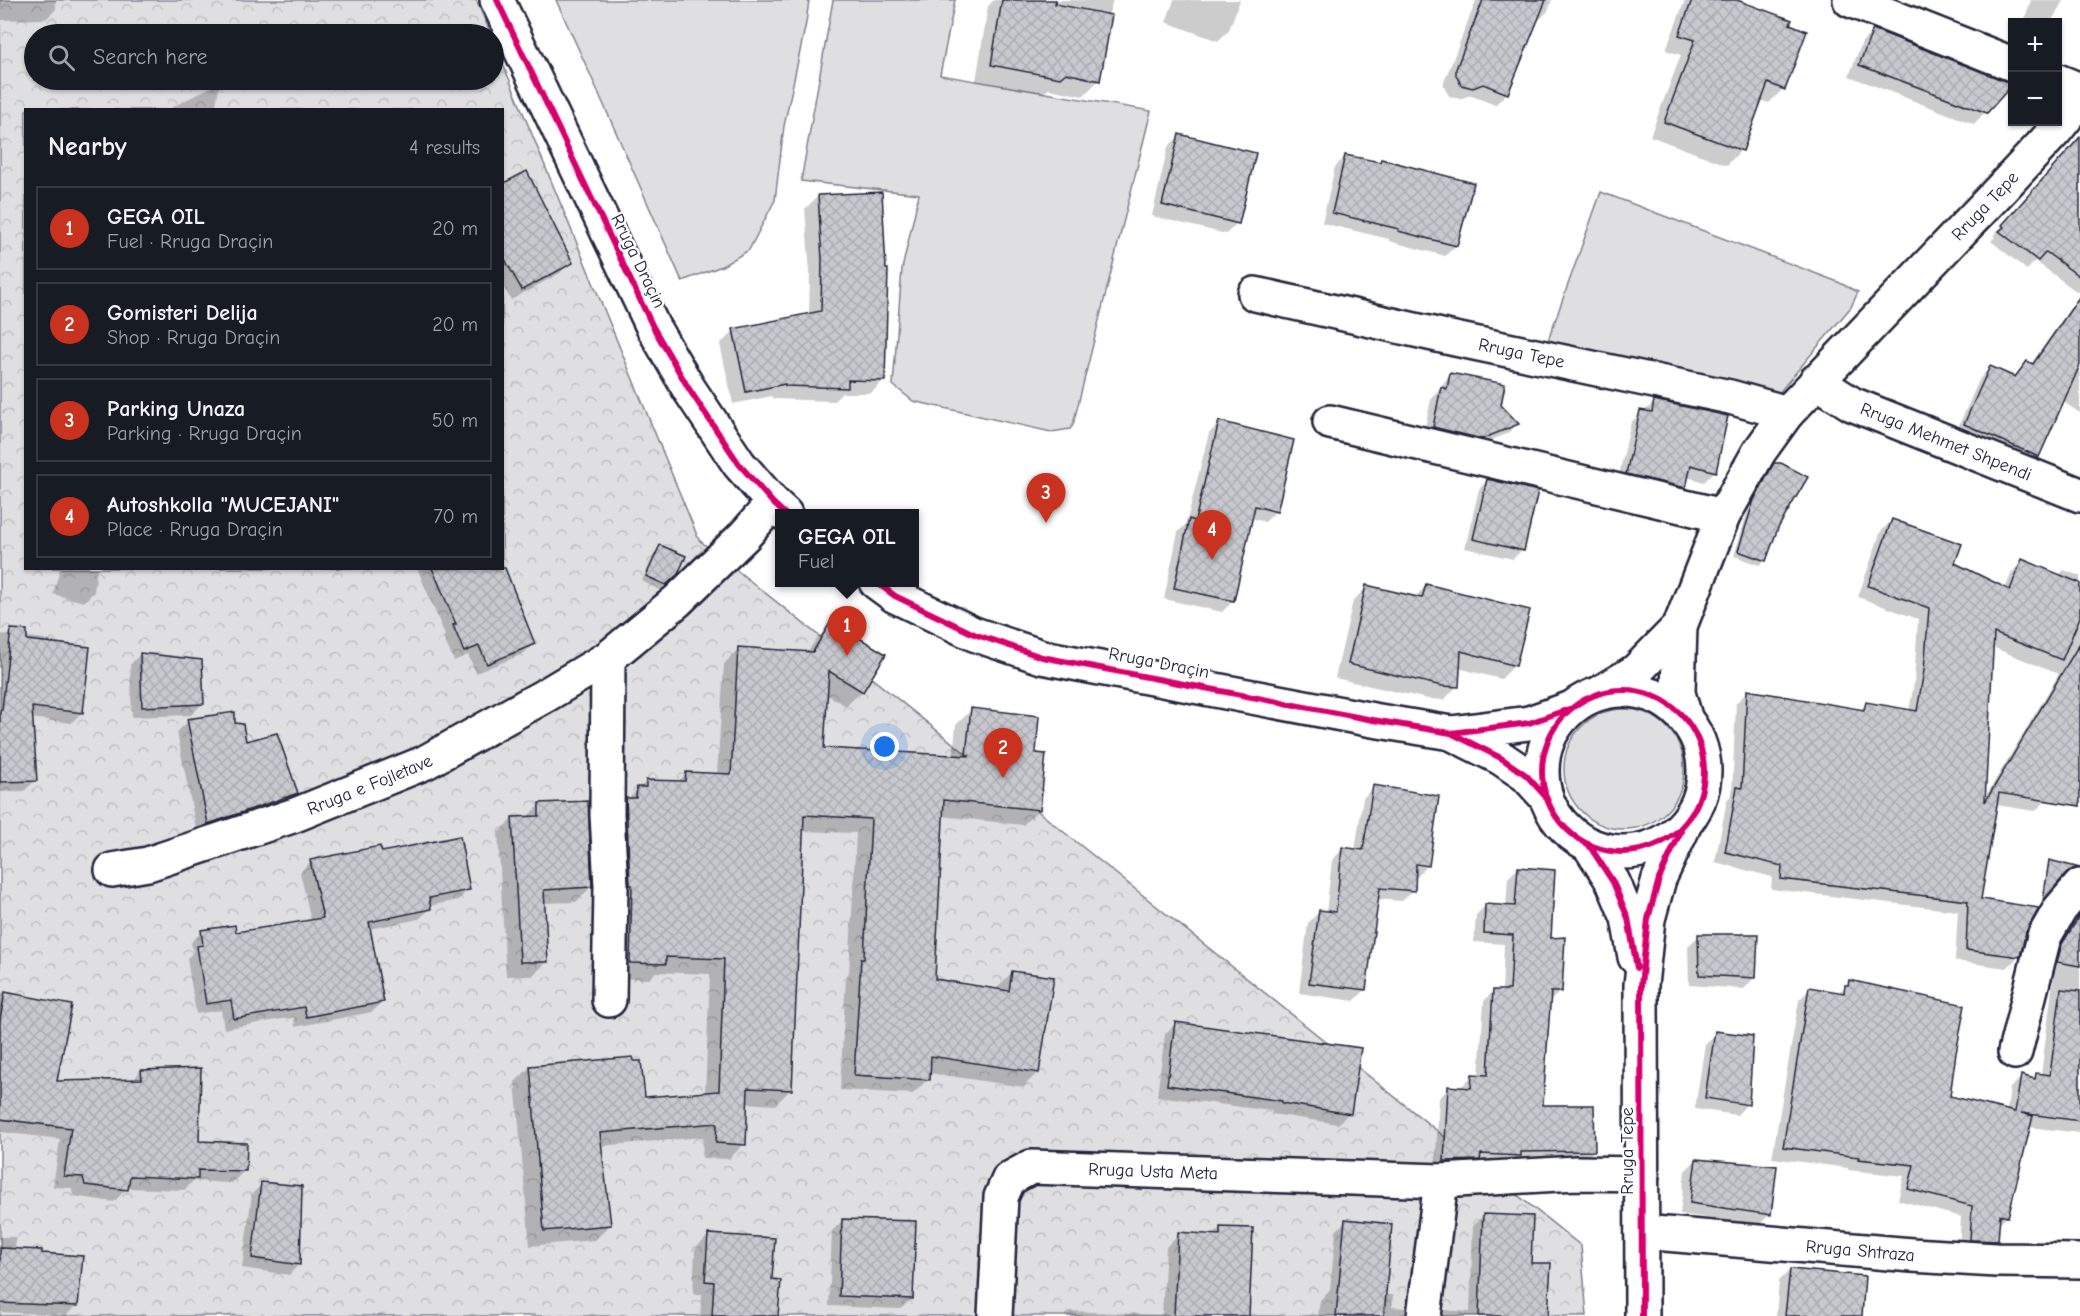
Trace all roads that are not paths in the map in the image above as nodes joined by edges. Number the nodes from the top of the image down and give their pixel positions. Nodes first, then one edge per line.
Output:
1 (497, 0) edge
2 (1850, 0) edge
3 (2008, 62) edge
4 (2062, 83) edge
5 (2080, 90) edge
6 (2080, 100) edge
7 (1255, 294) dead end
8 (1816, 381) junction
9 (1787, 413) junction
10 (1330, 422) dead end
11 (2080, 495) edge
12 (779, 508) edge
13 (775, 511) edge
14 (1723, 516) junction
15 (883, 587) edge
16 (1680, 626) junction
17 (608, 658) junction
18 (1603, 691) junction
19 (1569, 709) junction
20 (1685, 717) junction
21 (1451, 733) junction
22 (1546, 797) junction
23 (1683, 828) junction
24 (1589, 845) junction
25 (112, 870) dead end
26 (2080, 885) edge
27 (1641, 985) junction
28 (609, 1000) dead end
29 (2015, 1052) dead end
30 (1642, 1174) junction
31 (1441, 1181) junction
32 (1642, 1232) junction
33 (2080, 1261) edge
34 (995, 1316) edge
35 (1424, 1316) edge
36 (1642, 1316) edge

1 - 12 street, Rruga Draçin
2 - 3 street
4 - 5 street
6 - 8 street, Rruga Tepe
7 - 9 street, Rruga Tepe
8 - 9 street, Rruga Tepe
8 - 11 street, Rruga Mehmet Shpendi
9 - 14 street, Rruga Tepe
10 - 14 street
13 - 17 street, Rruga e Fojletave
14 - 16 street, Rruga Tepe
15 - 21 street, Rruga Draçin
16 - 18 street, Rruga Tepe
16 - 20 street, Rruga Tepe
17 - 25 street, Rruga e Fojletave
17 - 28 street
18 - 19 street, Rruga Tepe
18 - 20 street, Rruga Tepe
19 - 21 street, Rruga Draçin
19 - 22 street, Rruga Tepe
20 - 23 street, Rruga Tepe
21 - 22 street, Rruga Draçin
22 - 24 street, Rruga Tepe
23 - 24 street, Rruga Tepe
23 - 27 street, Rruga Tepe
24 - 27 street, Rruga Tepe
26 - 29 street
27 - 30 street, Rruga Tepe
30 - 31 street, Rruga Usta Meta
30 - 32 street, Rruga Tepe
31 - 34 street, Rruga Usta Meta
31 - 35 street
32 - 33 street, Rruga Shtraza
32 - 36 street, Rruga Tepe

